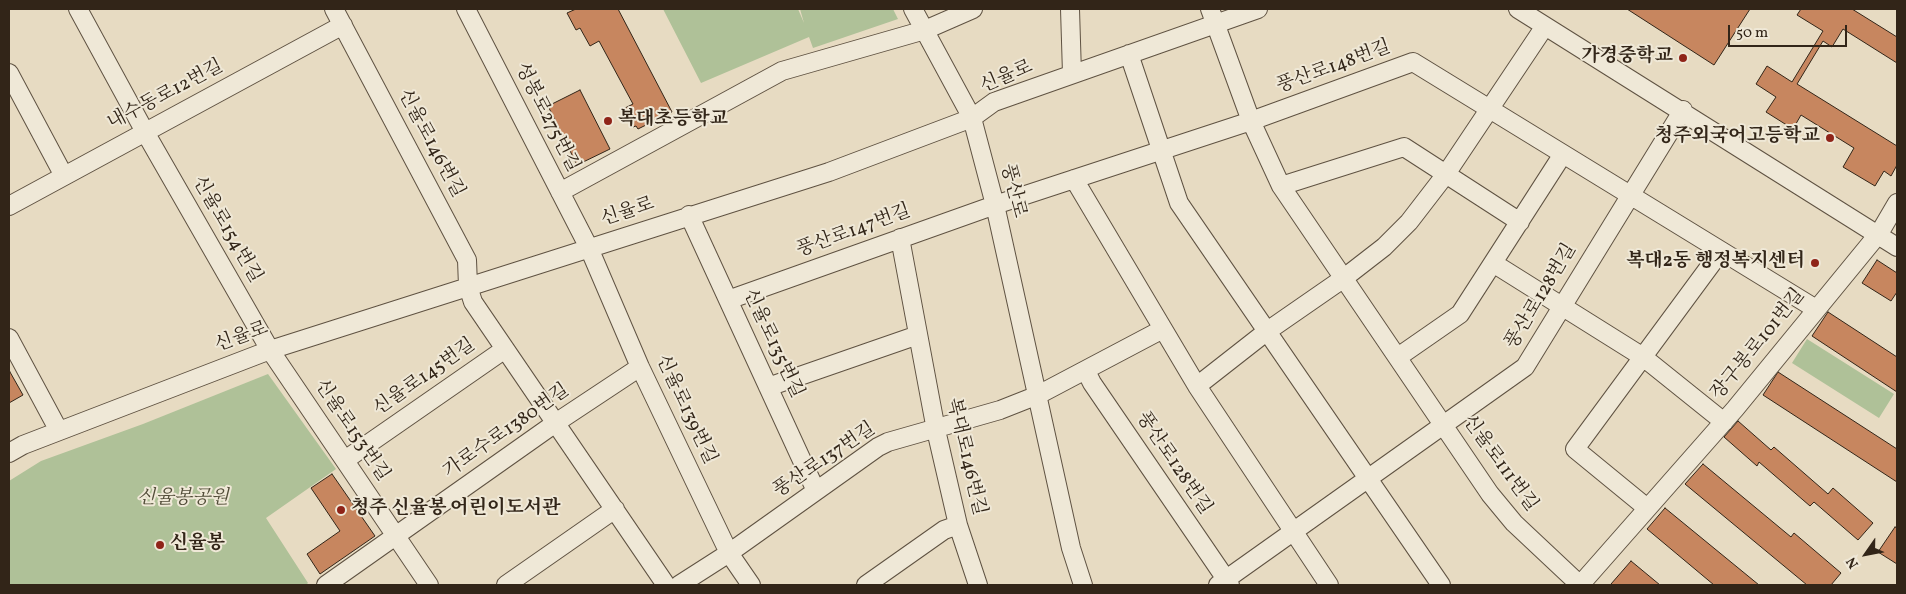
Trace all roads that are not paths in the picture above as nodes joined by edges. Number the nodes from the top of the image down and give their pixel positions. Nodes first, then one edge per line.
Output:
1 (78, 9) edge
2 (334, 9) edge
3 (466, 9) edge
4 (914, 9) edge
5 (973, 9) edge
6 (1070, 9) edge
7 (1258, 9) edge
8 (1518, 9) edge
9 (1212, 16) edge
10 (343, 25) junction
11 (1545, 26) junction
12 (925, 30) junction
13 (1129, 54) junction
14 (9, 73) edge
15 (1072, 74) junction
16 (1490, 109) junction
17 (1683, 110) junction
18 (972, 118) junction
19 (1251, 121) junction
20 (145, 132) junction
21 (1161, 151) junction
22 (1563, 154) junction
23 (1446, 174) junction
24 (64, 176) junction
25 (1074, 179) junction
26 (1281, 186) junction
27 (560, 192) junction
28 (1630, 195) junction
29 (1897, 202) edge
30 (994, 205) junction
31 (9, 206) edge
32 (689, 216) junction
33 (1520, 222) junction
34 (1878, 234) junction
35 (900, 238) junction
36 (1897, 247) edge
37 (589, 248) junction
38 (1721, 251) junction
39 (1493, 264) junction
40 (1344, 278) junction
41 (468, 286) junction
42 (728, 300) junction
43 (1562, 305) junction
44 (1816, 309) junction
45 (1163, 329) junction
46 (1266, 332) junction
47 (918, 335) junction
48 (9, 338) edge
49 (505, 349) junction
50 (270, 350) junction
51 (1398, 357) junction
52 (1643, 357) junction
53 (640, 366) junction
54 (1086, 371) junction
55 (1197, 386) junction
56 (768, 387) junction
57 (1038, 395) junction
58 (557, 422) junction
59 (1724, 422) junction
60 (1444, 425) junction
61 (936, 430) junction
62 (59, 431) junction
63 (9, 453) edge
64 (345, 460) junction
65 (1367, 480) junction
66 (816, 491) junction
67 (1647, 508) junction
68 (616, 509) junction
69 (958, 525) junction
70 (1292, 532) junction
71 (396, 536) junction
72 (729, 553) junction
73 (1224, 583) edge
74 (326, 585) edge
75 (429, 585) edge
76 (506, 585) edge
77 (666, 585) edge
78 (679, 585) edge
79 (751, 585) edge
80 (866, 585) edge
81 (978, 585) edge
82 (1083, 585) edge
83 (1329, 585) edge
84 (1441, 585) edge
85 (1580, 585) edge

1 - 20 street, 신율로154번길
2 - 10 street, 신율로146번길
3 - 27 street, 성봉로275번길
4 - 12 street, 풍산로
5 - 12 street
6 - 15 street
7 - 9 street, 신율로
8 - 11 street
9 - 13 street, 신율로
9 - 19 street, 신율로111번길
10 - 20 street, 내수동로12번길
10 - 41 street, 신율로146번길
11 - 16 street
11 - 17 street
12 - 18 street, 풍산로
12 - 27 street
13 - 15 street, 신율로
13 - 21 street
14 - 24 street
15 - 18 street, 신율로
16 - 19 street, 풍산로148번길
16 - 22 street, 풍산로148번길
16 - 23 street
17 - 28 street, 풍산로128번길
17 - 34 street
18 - 30 street, 풍산로
18 - 32 street, 신율로
19 - 21 street, 풍산로148번길
19 - 26 street, 신율로111번길
20 - 24 street, 내수동로12번길
20 - 50 street, 신율로154번길
21 - 25 street, 풍산로148번길
21 - 46 street
22 - 28 street, 풍산로148번길
22 - 33 street
23 - 26 street
23 - 33 street
23 - 40 street
24 - 31 street, 내수동로12번길
25 - 30 street, 풍산로148번길
25 - 45 street
26 - 40 street, 신율로111번길
27 - 37 street, 성봉로275번길
28 - 38 street, 풍산로148번길
28 - 43 street, 풍산로128번길
29 - 34 street, 장구봉로101번길
30 - 35 street, 풍산로147번길
30 - 57 street, 풍산로
32 - 37 street, 신율로
32 - 42 street, 신율로135번길
33 - 39 street
34 - 36 street
34 - 44 street, 장구봉로101번길
35 - 42 street, 풍산로147번길
35 - 47 street, 복대로146번길
37 - 41 street, 신율로
37 - 53 street, 신율로139번길
38 - 44 street, 풍산로148번길
38 - 52 street
39 - 43 street
39 - 51 street
40 - 46 street
40 - 51 street, 신율로111번길
41 - 49 street, 신율로145번길
41 - 50 street, 신율로
42 - 56 street, 신율로135번길
43 - 52 street
43 - 60 street, 풍산로128번길
44 - 59 street, 장구봉로101번길
45 - 54 street
45 - 55 street
46 - 55 street
46 - 65 street
47 - 56 street
47 - 61 street, 복대로146번길
48 - 62 street
49 - 58 street, 신율로145번길
49 - 64 street, 신율로145번길
50 - 62 street, 신율로
50 - 64 street, 신율로153번길
51 - 60 street, 신율로111번길
52 - 59 street
52 - 67 street
53 - 58 street, 가로수로1380번길
53 - 72 street, 신율로139번길
54 - 57 street
54 - 73 street, 풍산로128번길
55 - 70 street
56 - 66 street, 신율로135번길
57 - 61 street, 풍산로137번길
57 - 82 street, 풍산로
58 - 68 street, 신율로145번길
58 - 71 street, 가로수로1380번길
59 - 67 street, 장구봉로101번길
60 - 65 street, 풍산로128번길
60 - 85 street, 신율로111번길
61 - 66 street, 풍산로137번길
61 - 69 street, 복대로146번길
62 - 63 street, 신율로
64 - 71 street, 신율로153번길
65 - 70 street, 풍산로128번길
65 - 84 street
66 - 72 street, 풍산로137번길
67 - 85 street, 장구봉로101번길
68 - 76 street
68 - 77 street, 신율로145번길
69 - 80 street
69 - 81 street, 복대로146번길
70 - 73 street, 풍산로128번길
70 - 83 street
71 - 74 street, 가로수로1380번길
71 - 75 street, 신율로153번길
72 - 78 street, 풍산로137번길
72 - 79 street, 신율로139번길

